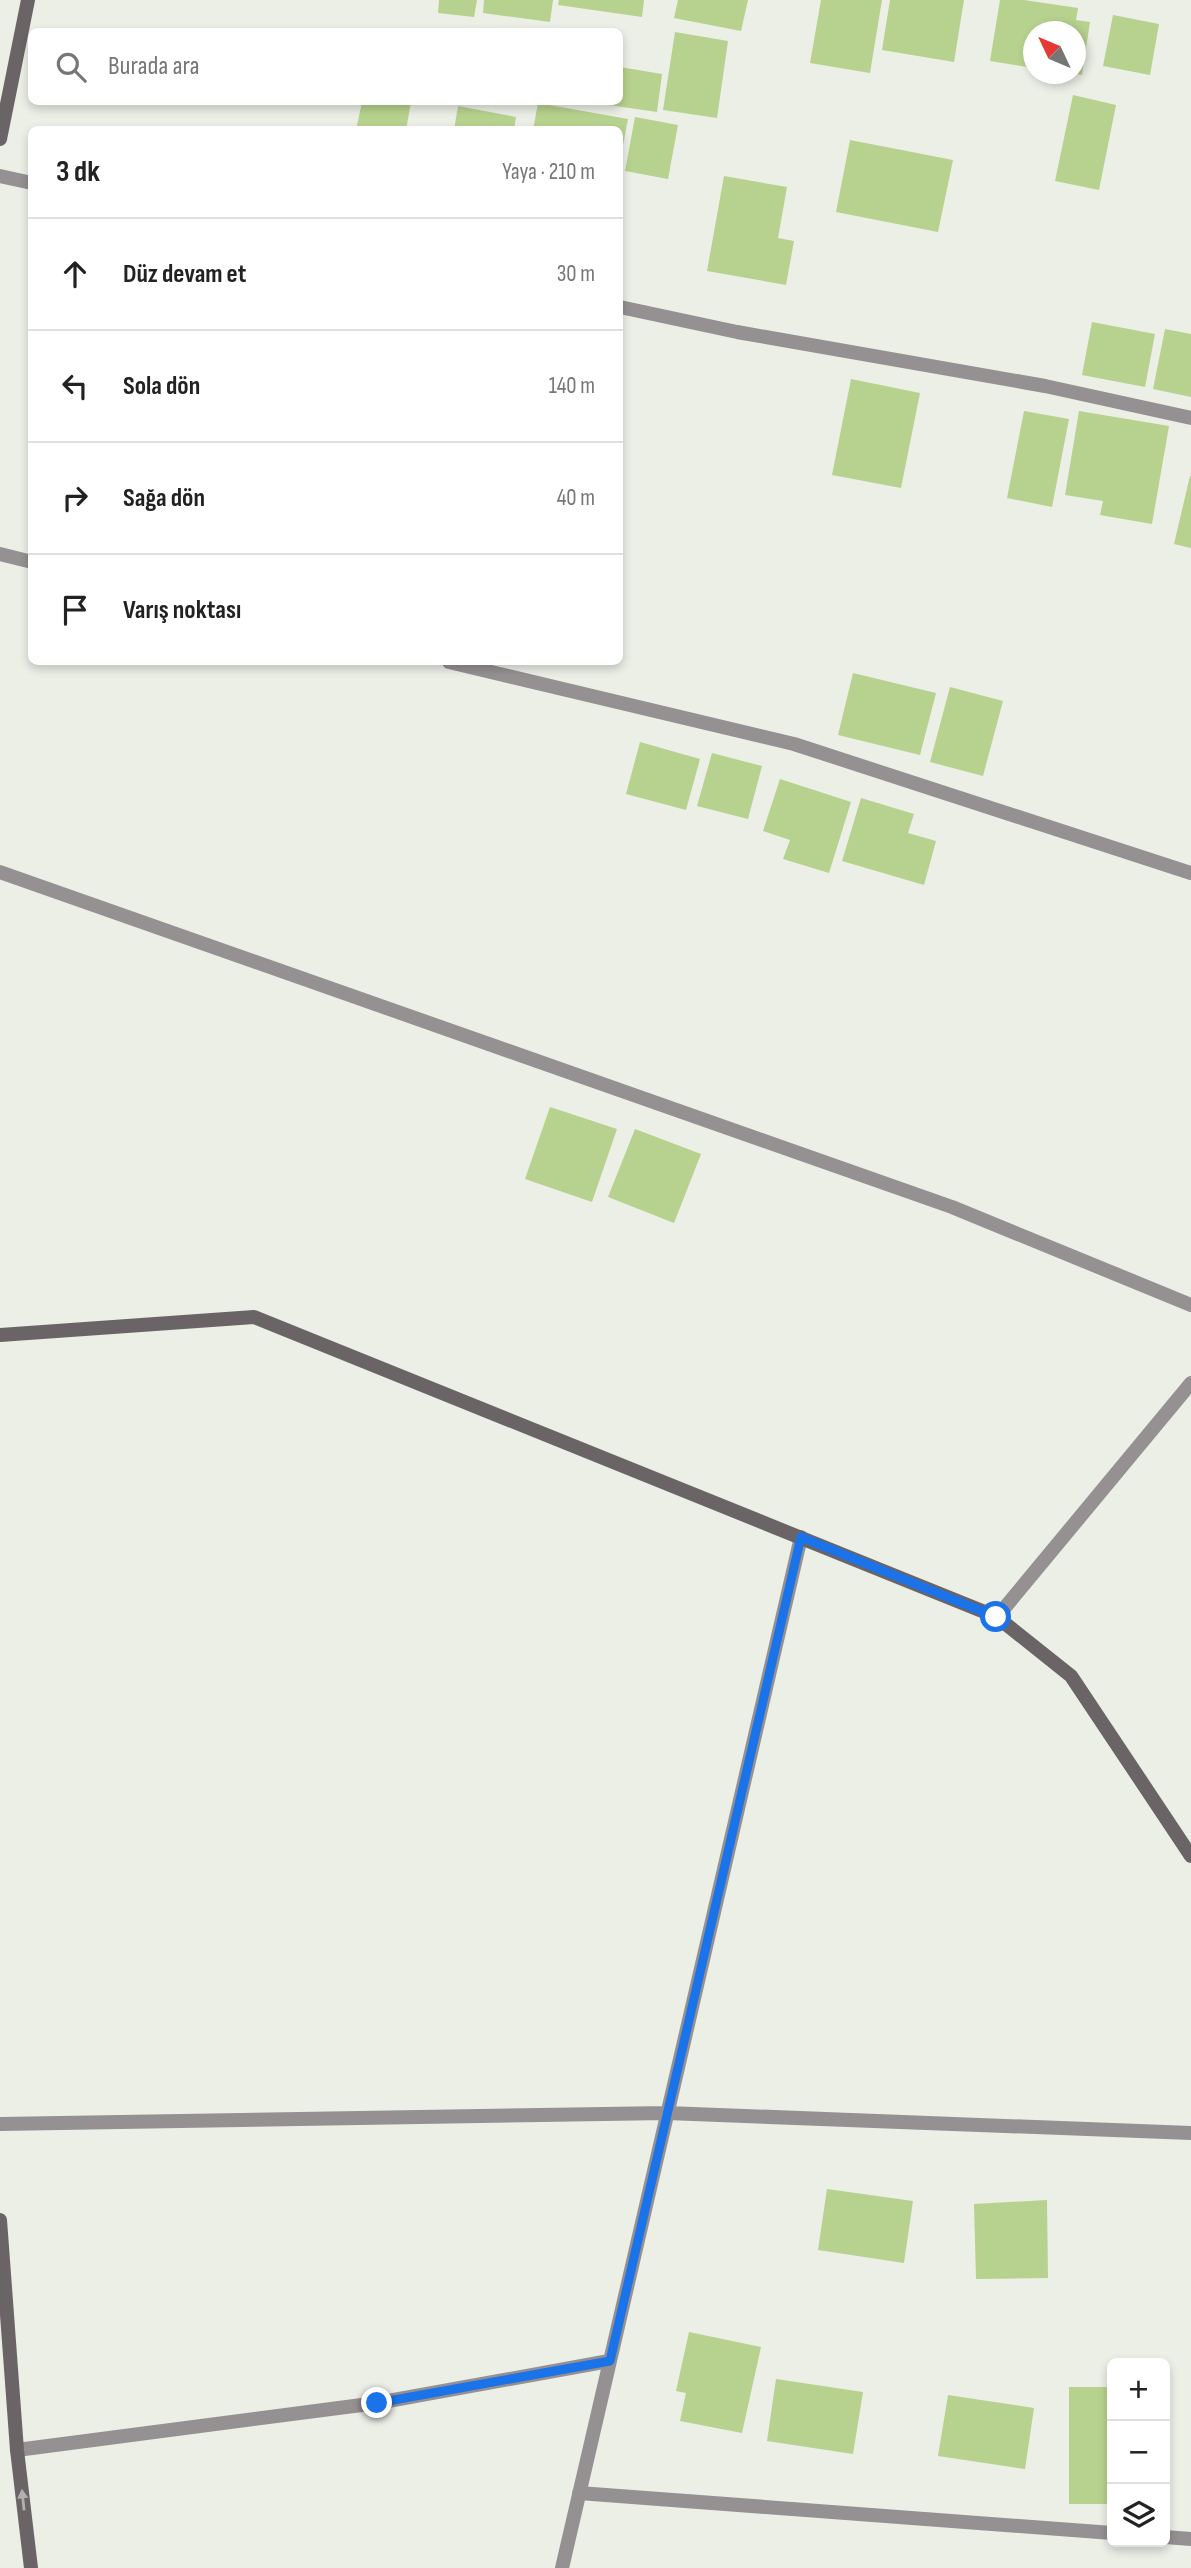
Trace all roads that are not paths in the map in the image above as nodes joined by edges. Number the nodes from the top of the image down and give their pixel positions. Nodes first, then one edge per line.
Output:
1 (28, 0) edge
2 (0, 139) edge
3 (0, 176) edge
4 (28, 182) edge
5 (623, 308) edge
6 (1191, 418) edge
7 (0, 554) edge
8 (28, 561) edge
9 (462, 665) edge
10 (0, 872) edge
11 (1191, 873) edge
12 (1191, 1305) edge
13 (0, 1335) edge
14 (1191, 1383) edge
15 (801, 1537) junction
16 (996, 1617) junction
17 (1191, 1856) edge
18 (667, 2113) junction
19 (0, 2124) edge
20 (1191, 2133) edge
21 (0, 2220) edge
22 (610, 2361) junction
23 (17, 2449) junction
24 (579, 2493) junction
25 (1107, 2533) edge
26 (1170, 2537) edge
27 (1191, 2539) edge
28 (31, 2568) edge
29 (562, 2568) edge

1 - 2 street
3 - 4 street
5 - 6 street
7 - 8 street
9 - 11 street
10 - 12 street
13 - 15 street
14 - 16 street
15 - 16 street
15 - 18 street
16 - 17 street
18 - 19 street
18 - 20 street
18 - 22 street
21 - 23 street
22 - 23 street
22 - 24 street
28 -> 23 street
24 - 25 street
24 - 29 street
26 - 27 street

